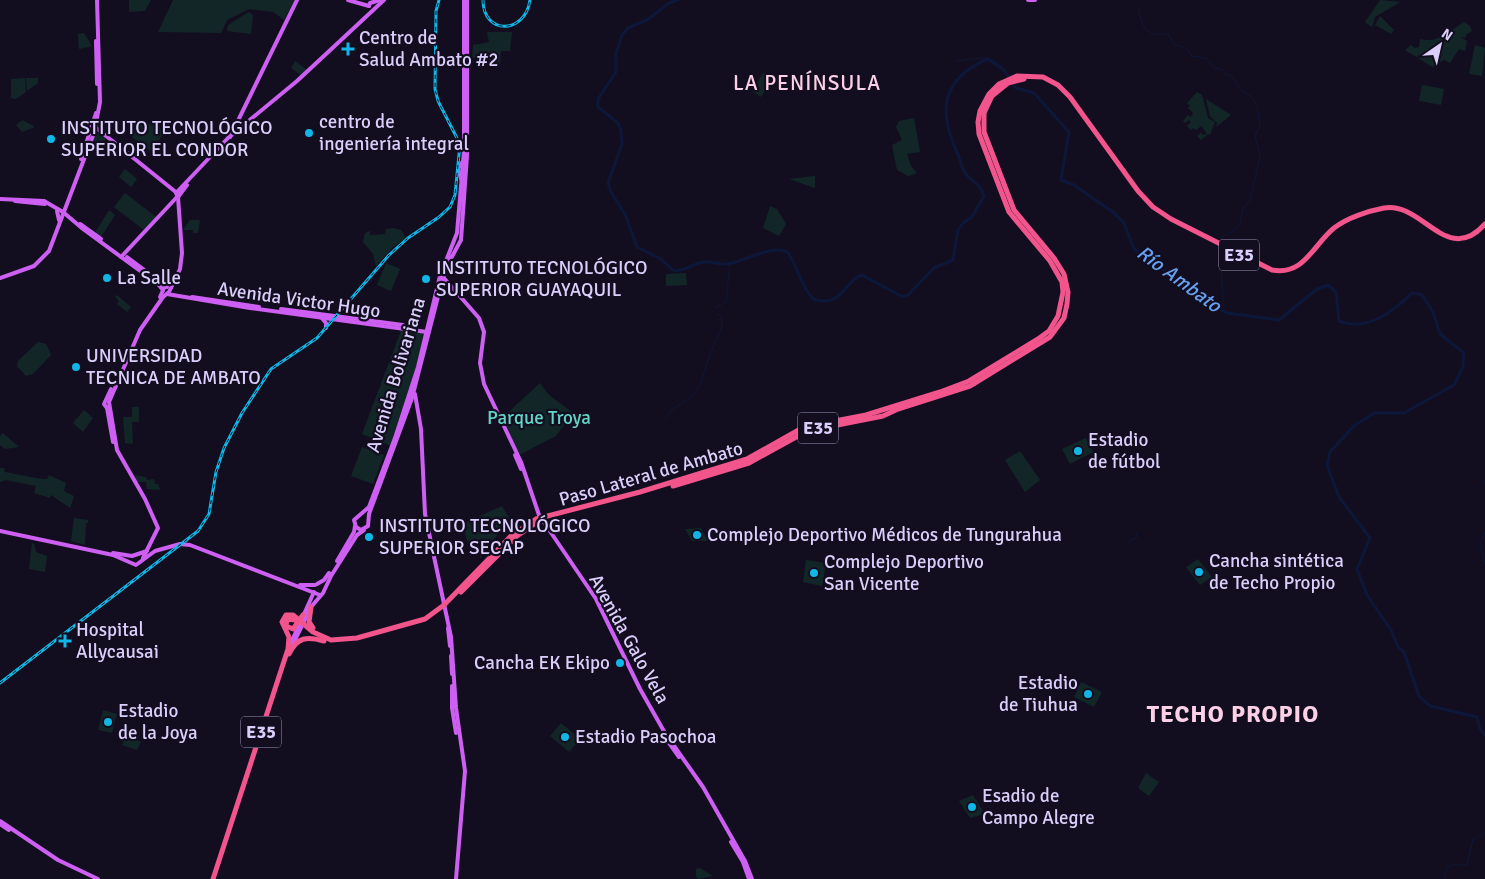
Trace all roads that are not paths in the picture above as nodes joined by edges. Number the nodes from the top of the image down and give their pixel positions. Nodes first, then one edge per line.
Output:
1 (96, 0) edge
2 (297, 0) edge
3 (348, 0) edge
4 (356, 0) edge
5 (380, 0) edge
6 (384, 0) edge
7 (466, 0) edge
8 (1028, 0) edge
9 (1035, 0) edge
10 (373, 7) junction
11 (987, 99) junction
12 (95, 127) junction
13 (237, 129) junction
14 (230, 137) junction
15 (178, 196) junction
16 (0, 200) edge
17 (48, 204) junction
18 (66, 206) junction
19 (61, 211) junction
20 (60, 220) junction
21 (74, 220) junction
22 (1485, 226) edge
23 (458, 236) junction
24 (453, 241) junction
25 (458, 243) junction
26 (122, 256) junction
27 (0, 277) edge
28 (442, 278) junction
29 (448, 285) junction
30 (440, 287) junction
31 (167, 290) junction
32 (321, 317) junction
33 (326, 328) dead end
34 (428, 330) junction
35 (414, 392) junction
36 (411, 403) junction
37 (362, 515) junction
38 (539, 515) junction
39 (368, 518) junction
40 (355, 526) junction
41 (364, 529) junction
42 (0, 530) edge
43 (145, 552) junction
44 (134, 555) junction
45 (141, 560) junction
46 (131, 563) junction
47 (316, 584) junction
48 (324, 588) junction
49 (314, 592) junction
50 (442, 594) junction
51 (320, 595) junction
52 (311, 608) junction
53 (303, 617) junction
54 (321, 640) junction
55 (343, 640) junction
56 (289, 651) junction
57 (0, 823) edge
58 (92, 879) edge
59 (98, 879) edge
60 (214, 879) edge
61 (454, 879) edge
62 (750, 879) edge

1 - 12 main road
1 - 12 main road
2 - 13 main road
3 - 10 main road
4 - 10 main road
5 - 10 main road
6 - 10 main road
7 - 23 main road
7 - 23 main road
8 - 9 main road
10 - 13 main road
11 - 22 highway, E35
11 - 54 highway, Paso Lateral de Ambato / E35
11 - 55 highway, Paso Lateral de Ambato / E35
12 - 15 main road
12 - 15 main road
12 - 18 main road
13 - 14 main road
14 - 15 main road
14 - 15 main road
15 - 26 main road
15 - 31 main road
16 - 17 main road
17 - 19 main road, Avenida Victor Hugo
17 - 21 main road, Avenida Victor Hugo
18 - 19 main road
18 - 21 main road
19 - 20 main road
19 - 21 main road, Avenida Victor Hugo
20 - 21 main road
20 - 27 main road
21 - 26 main road, Avenida Victor Hugo
23 - 24 main road, Avenida Bolivariana
23 - 25 main road, Avenida Bolivariana
24 - 25 main road
24 - 28 main road, Avenida Bolivariana
25 - 28 main road, Avenida Bolivariana
26 - 31 main road, Avenida Victor Hugo
28 - 29 main road, Avenida Galo Vela
28 - 30 main road, Avenida Bolivariana
28 - 34 main road, Avenida Bolivariana
28 - 38 main road, Avenida Galo Vela
29 - 30 main road
29 - 38 main road, Avenida Galo Vela
30 - 34 main road, Avenida Bolivariana
31 - 32 main road, Avenida Victor Hugo
31 - 34 main road, Avenida Victor Hugo
31 - 43 main road
32 - 33 main road
32 - 34 main road, Avenida Victor Hugo
34 - 35 main road, Avenida Bolivariana
34 - 37 main road, Avenida Bolivariana
35 - 36 main road, Avenida Bolivariana
35 - 50 main road
36 - 39 main road, Avenida Bolivariana
36 - 50 main road
37 - 39 main road
37 - 40 main road, Avenida Bolivariana
38 - 62 main road, Avenida Galo Vela
39 - 41 main road, Avenida Bolivariana
40 - 41 main road
40 - 47 main road, Avenida Bolivariana
41 - 48 main road, Avenida Bolivariana
42 - 44 main road
42 - 46 main road
43 - 44 main road
43 - 45 main road
43 - 47 main road
44 - 45 main road
44 - 46 main road
45 - 46 main road
45 - 49 main road
47 - 48 main road
47 - 49 main road, Avenida Bolivariana
48 - 51 main road, Avenida Bolivariana
49 - 51 main road
49 - 53 main road, Avenida Bolivariana
50 - 61 main road
51 - 52 main road, Avenida Bolivariana
52 - 53 main road, Avenida Bolivariana
52 - 55 highway
53 - 54 highway
53 - 56 main road, Avenida Bolivariana
54 - 56 highway, Paso Lateral de Ambato
55 - 56 highway
56 - 60 highway, Avenida Bolivariana / E35
57 - 58 main road
57 - 59 main road

